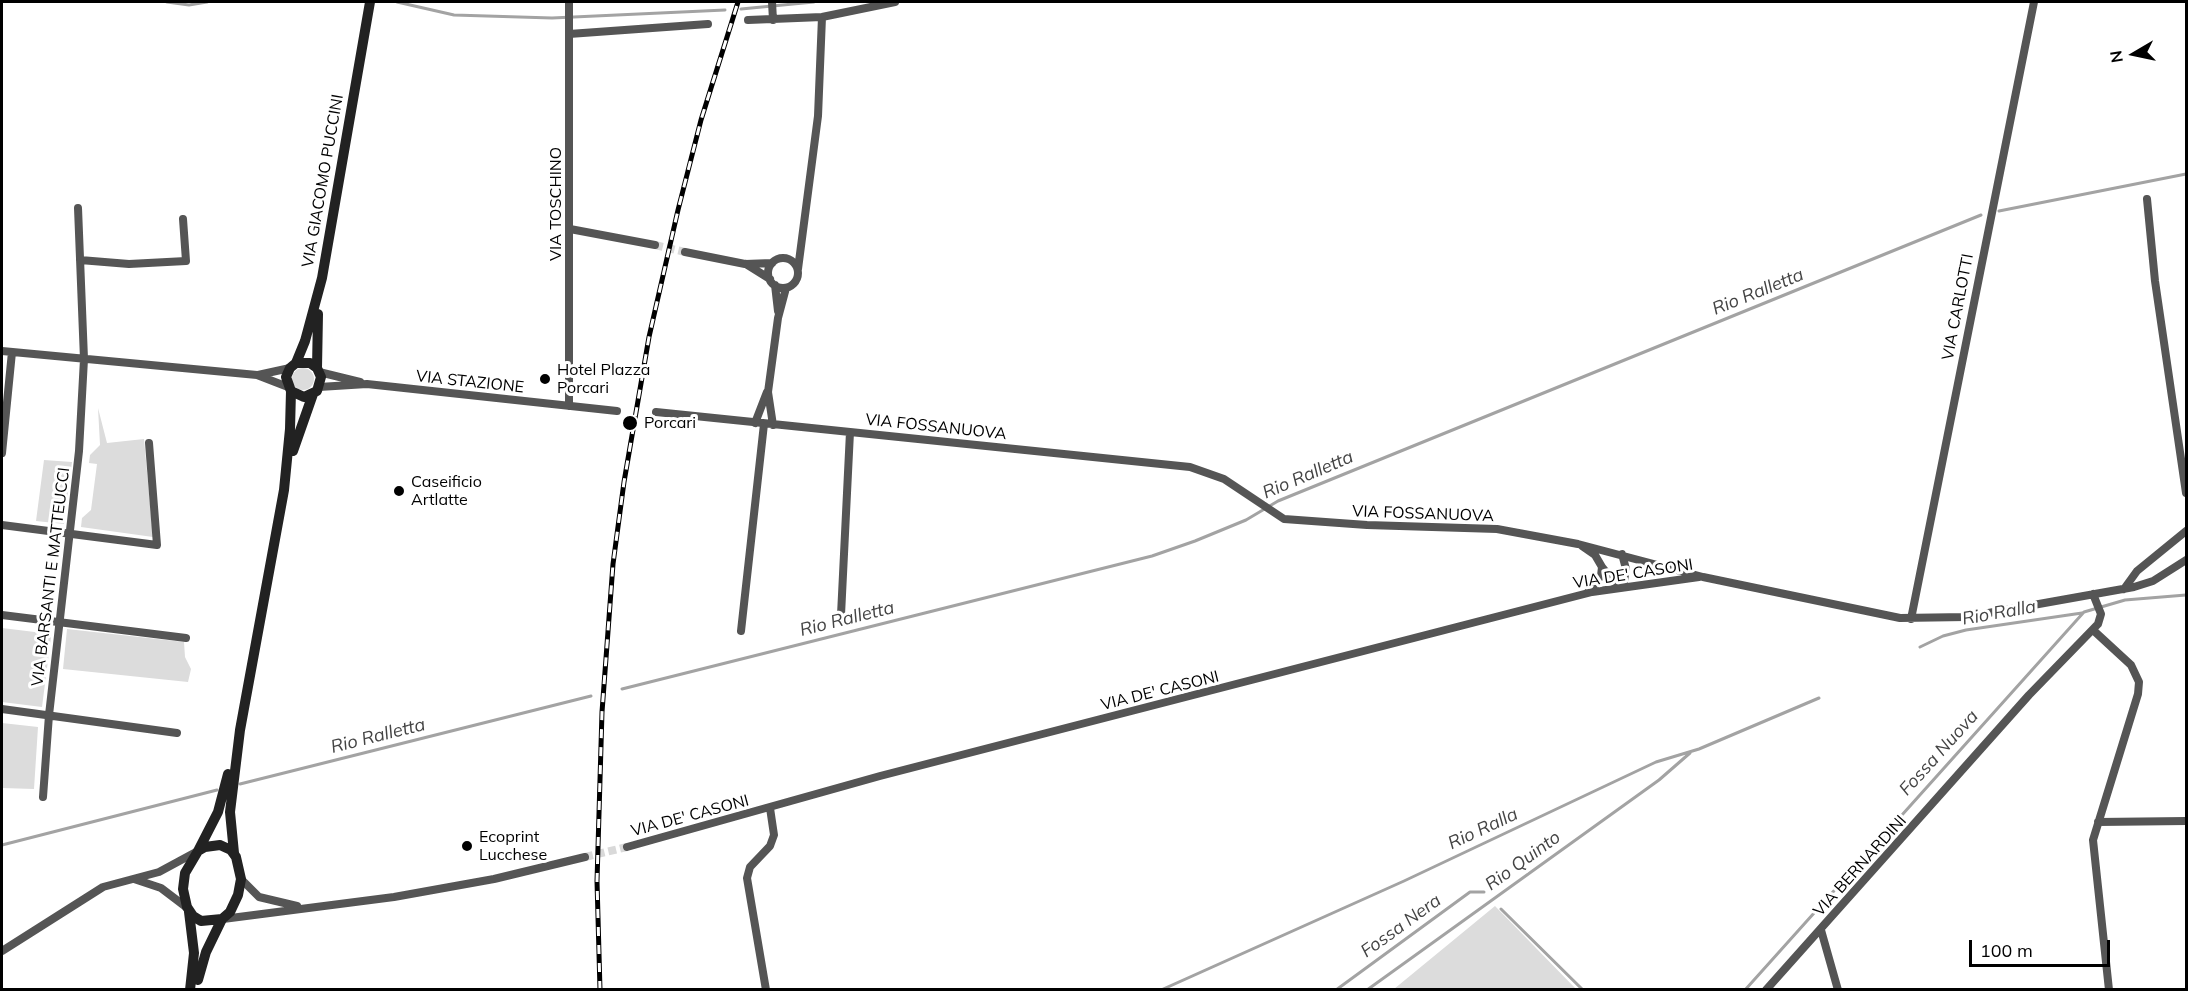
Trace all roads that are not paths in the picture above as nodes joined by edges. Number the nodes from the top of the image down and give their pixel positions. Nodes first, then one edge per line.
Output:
1 (370, 2) edge
2 (569, 2) edge
3 (772, 2) edge
4 (895, 2) edge
5 (2034, 2) edge
6 (822, 17) junction
7 (748, 20) dead end
8 (773, 20) junction
9 (708, 24) dead end
10 (569, 34) junction
11 (2147, 200) dead end
12 (78, 208) dead end
13 (183, 219) dead end
14 (570, 229) junction
15 (801, 233) junction
16 (656, 245) tunnel mouth
17 (685, 252) tunnel mouth
18 (788, 259) junction
19 (80, 260) junction
20 (772, 263) junction
21 (745, 264) junction
22 (798, 269) junction
23 (322, 278) junction
24 (772, 282) junction
25 (786, 288) junction
26 (778, 318) junction
27 (2, 351) edge
28 (12, 352) junction
29 (84, 359) junction
30 (293, 365) junction
31 (318, 370) junction
32 (257, 375) junction
33 (367, 384) junction
34 (289, 389) junction
35 (316, 390) junction
36 (768, 391) junction
37 (569, 406) junction
38 (617, 411) dead end
39 (657, 412) dead end
40 (759, 424) junction
41 (774, 425) junction
42 (850, 432) junction
43 (2, 434) edge
44 (149, 443) dead end
45 (2, 453) edge
46 (284, 490) junction
47 (2187, 493) edge
48 (2, 525) edge
49 (2187, 531) edge
50 (70, 534) junction
51 (1578, 544) junction
52 (1622, 554) junction
53 (2187, 560) edge
54 (1602, 567) junction
55 (1703, 577) junction
56 (1623, 586) junction
57 (2124, 589) junction
58 (1586, 594) junction
59 (2096, 603) junction
60 (2, 615) edge
61 (841, 615) dead end
62 (1911, 619) junction
63 (60, 622) junction
64 (2092, 630) junction
65 (741, 631) dead end
66 (186, 638) dead end
67 (2, 709) edge
68 (49, 715) junction
69 (240, 730) junction
70 (177, 733) dead end
71 (43, 797) dead end
72 (770, 808) junction
73 (2187, 821) edge
74 (2098, 822) junction
75 (627, 847) tunnel mouth
76 (198, 851) junction
77 (234, 853) junction
78 (585, 857) tunnel mouth
79 (133, 879) junction
80 (241, 879) junction
81 (304, 908) junction
82 (188, 909) junction
83 (222, 920) junction
84 (1821, 930) junction
85 (2, 951) edge
86 (190, 990) edge
87 (196, 990) edge
88 (766, 990) edge
89 (1766, 990) edge
90 (1838, 990) edge
91 (2109, 990) edge

1 - 23 main road, VIA GIACOMO PUCCINI
2 - 10 street, VIA TOSCHINO
3 - 8 street
4 - 6 street
5 - 62 street, VIA CARLOTTI
6 - 8 street
6 - 15 street
7 - 8 street
9 - 10 street
10 - 14 street, VIA TOSCHINO
11 - 47 street
12 - 19 street, VIA BARSANTI E MATTEUCCI
13 - 19 street
14 - 16 street
14 - 37 street, VIA TOSCHINO
15 - 18 street
15 - 22 street
17 - 21 street
18 - 20 street
18 - 22 street
19 - 29 street, VIA BARSANTI E MATTEUCCI
20 - 21 street
20 - 24 street
21 - 24 street
22 - 25 street
23 - 30 main road, VIA GIACOMO PUCCINI
23 - 31 main road
24 - 25 street
24 - 26 street
25 - 26 street
26 - 36 street
27 - 28 street
28 - 29 street
28 - 43 street
29 - 32 street
29 - 50 street, VIA BARSANTI E MATTEUCCI
30 - 31 main road
30 - 32 street
30 - 34 main road
31 - 33 street
31 - 35 main road
32 - 34 street
33 - 35 street, VIA STAZIONE
33 - 37 street, VIA STAZIONE
34 - 35 main road
34 - 46 main road
35 - 46 main road
36 - 40 street
36 - 41 street
37 - 38 street, VIA STAZIONE
39 - 40 street, VIA FOSSANUOVA
40 - 41 street, VIA FOSSANUOVA
40 - 65 street
41 - 42 street, VIA FOSSANUOVA
42 - 51 street, VIA FOSSANUOVA
42 - 61 street
43 - 45 street
44 - 50 street
46 - 69 main road
48 - 50 street
49 - 57 street
50 - 63 street, VIA BARSANTI E MATTEUCCI
51 - 52 street, VIA FOSSANUOVA
51 - 54 street
52 - 55 street, VIA FOSSANUOVA
52 - 56 street
53 - 57 street, VIA FOSSANUOVA
54 - 56 street
54 - 58 street
55 - 56 street, VIA DE' CASONI
55 - 62 street, VIA FOSSANUOVA
56 - 58 street, VIA DE' CASONI
57 - 59 street, VIA FOSSANUOVA
58 - 72 street, VIA DE' CASONI
59 - 62 street, VIA FOSSANUOVA
59 - 64 street, VIA BERNARDINI
60 - 63 street
63 - 66 street
63 - 68 street, VIA BARSANTI E MATTEUCCI
64 - 74 street
64 - 84 street, VIA BERNARDINI
67 - 68 street
68 - 70 street
68 - 71 street, VIA BARSANTI E MATTEUCCI
69 - 76 main road
69 - 77 main road
72 - 75 street, VIA DE' CASONI
72 - 88 street
73 - 74 street
74 - 91 street
76 - 77 main road
76 - 79 street
76 - 82 main road
77 - 80 main road
78 - 81 street
79 - 82 street
79 - 85 street
80 - 81 street
80 - 83 main road
81 - 83 street
82 - 83 main road
82 - 86 main road
83 - 87 main road
84 - 89 street, VIA BERNARDINI
84 - 90 street

